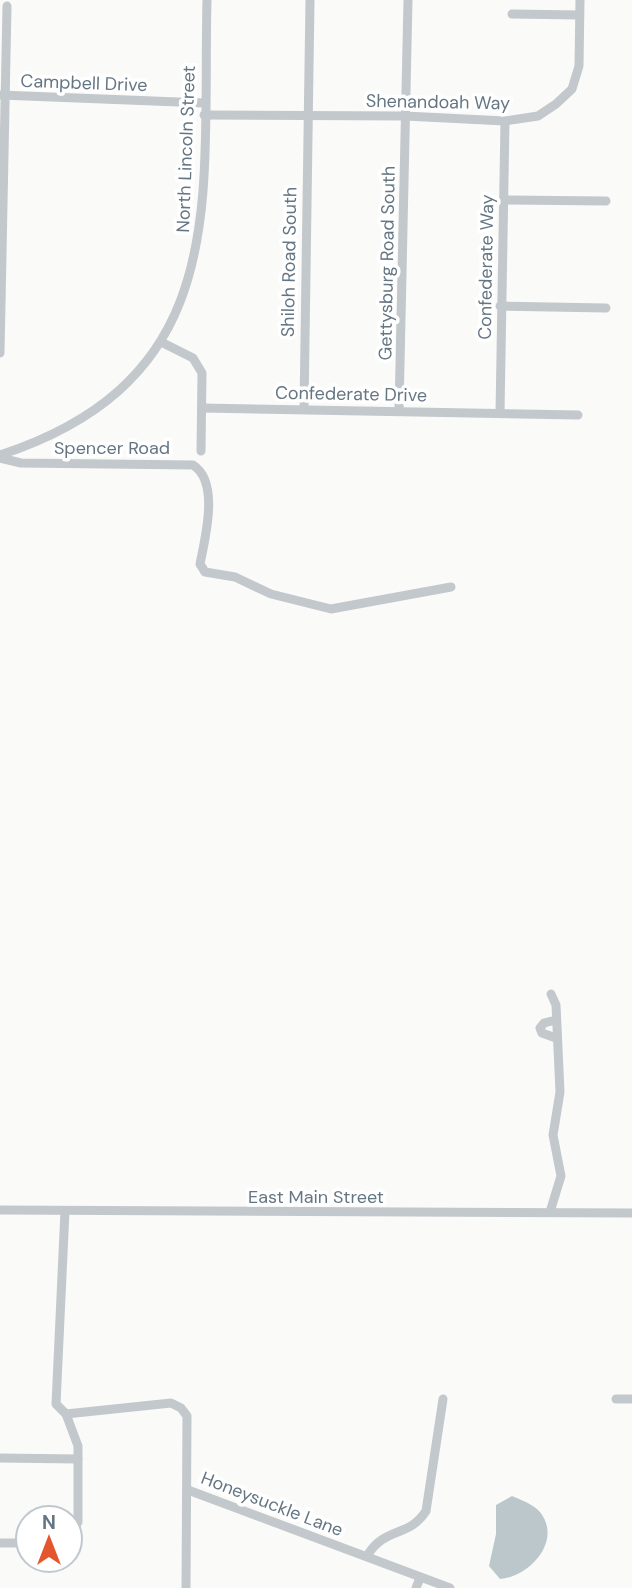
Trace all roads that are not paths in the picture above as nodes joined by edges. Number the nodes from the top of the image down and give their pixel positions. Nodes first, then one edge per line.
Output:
1 (207, 0) edge
2 (310, 0) edge
3 (408, 0) edge
4 (580, 0) edge
5 (8, 6) dead end
6 (512, 14) dead end
7 (579, 15) junction
8 (2, 95) edge
9 (204, 103) junction
10 (204, 115) junction
11 (307, 116) junction
12 (405, 116) junction
13 (505, 121) junction
14 (503, 200) junction
15 (606, 201) dead end
16 (500, 306) junction
17 (606, 308) dead end
18 (161, 342) junction
19 (0, 354) edge
20 (202, 408) junction
21 (304, 408) junction
22 (399, 410) junction
23 (500, 413) junction
24 (578, 415) dead end
25 (201, 451) dead end
26 (0, 457) edge
27 (451, 587) dead end
28 (551, 994) dead end
29 (556, 1020) junction
30 (556, 1038) junction
31 (0, 1210) edge
32 (65, 1211) junction
33 (550, 1212) junction
34 (632, 1213) edge
35 (443, 1399) dead end
36 (616, 1399) dead end
37 (632, 1399) edge
38 (66, 1414) junction
39 (0, 1458) edge
40 (78, 1459) junction
41 (188, 1490) junction
42 (78, 1504) edge
43 (367, 1556) junction
44 (420, 1578) junction
45 (186, 1588) edge
46 (416, 1588) edge
47 (450, 1588) edge

1 - 9 street, North Lincoln Street
2 - 11 street, Shiloh Road South
3 - 12 street, Gettysburg Road South
4 - 7 street, Shenandoah Way
5 - 8 street
6 - 7 street
7 - 13 street, Shenandoah Way
8 - 9 street, Campbell Drive
8 - 19 street
9 - 10 street, North Lincoln Street
10 - 11 street, Shenandoah Way
10 - 18 street, North Lincoln Street
11 - 12 street, Shenandoah Way
11 - 21 street, Shiloh Road South
12 - 13 street, Shenandoah Way
12 - 22 street, Gettysburg Road South
13 - 14 street, Confederate Way
14 - 15 street
14 - 16 street, Confederate Way
16 - 17 street
16 - 23 street, Confederate Way
18 - 20 street
18 - 26 street, North Lincoln Street
20 - 21 street, Confederate Drive
20 - 25 street
21 - 22 street, Confederate Drive
22 - 23 street, Confederate Drive
23 - 24 street, Confederate Drive
26 - 27 street, Spencer Road
28 - 29 street
29 - 30 street
29 - 30 street
30 - 33 street
31 - 32 street, East Main Street
32 - 33 street, East Main Street
32 - 38 street
33 - 34 street, East Main Street
35 - 43 street
36 - 37 street
38 - 40 street
38 - 41 street, Honeysuckle Lane
39 - 40 street
40 - 42 street
41 - 43 street, Honeysuckle Lane
41 - 45 street
43 - 44 street, Honeysuckle Lane
44 - 46 street
44 - 47 street, Honeysuckle Lane

